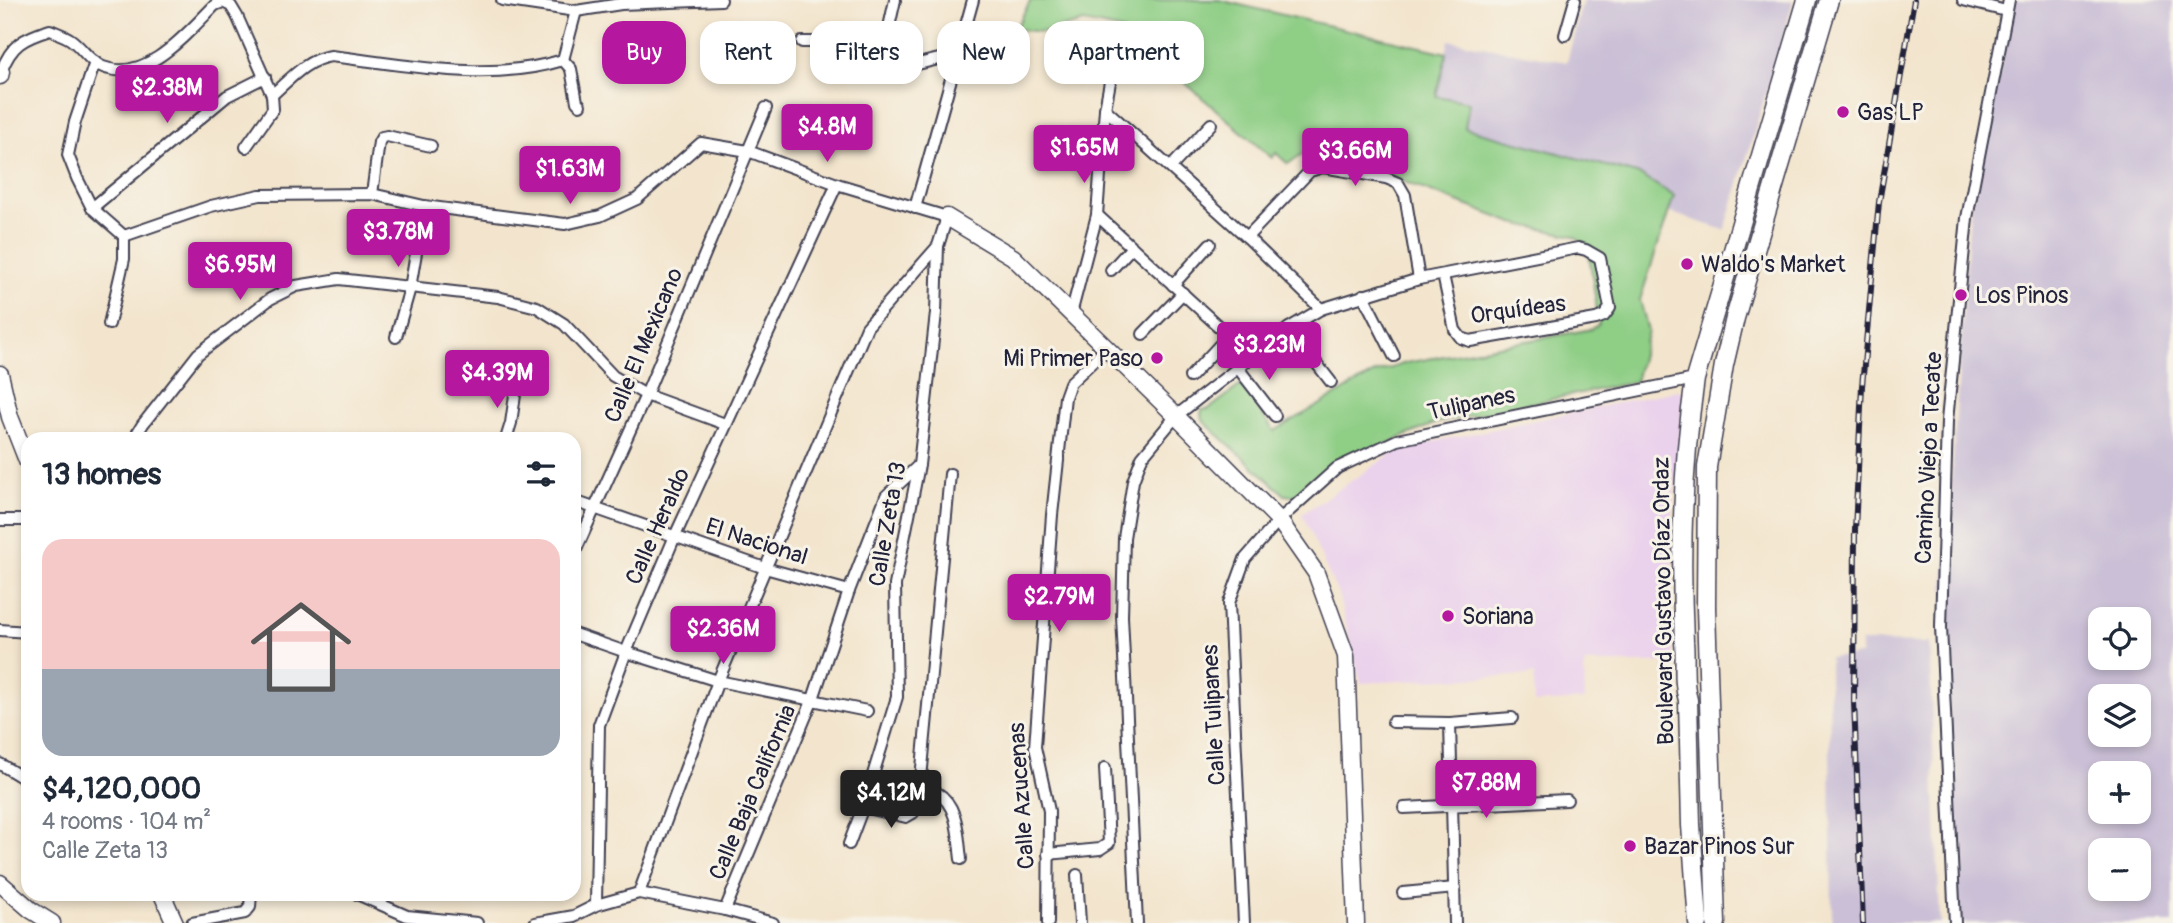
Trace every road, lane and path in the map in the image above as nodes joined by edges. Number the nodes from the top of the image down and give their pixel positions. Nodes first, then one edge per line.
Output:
1 (502, 0) edge
2 (721, 0) edge
3 (895, 0) edge
4 (973, 0) edge
5 (1575, 0) edge
6 (1807, 0) edge
7 (1829, 0) edge
8 (1963, 0) edge
9 (623, 2) edge
10 (2008, 6) edge
11 (576, 10) junction
12 (890, 21) edge
13 (967, 21) edge
14 (1565, 35) dead end
15 (802, 42) dead end
16 (810, 42) edge
17 (564, 60) junction
18 (95, 62) junction
19 (0, 72) edge
20 (265, 77) junction
21 (948, 84) edge
22 (1110, 84) edge
23 (272, 95) junction
24 (580, 104) dead end
25 (766, 108) dead end
26 (1105, 109) junction
27 (1211, 124) dead end
28 (431, 146) dead end
29 (246, 147) dead end
30 (748, 151) junction
31 (1171, 167) junction
32 (837, 184) junction
33 (372, 194) junction
34 (424, 206) junction
35 (92, 208) junction
36 (915, 208) junction
37 (1097, 215) junction
38 (947, 217) junction
39 (124, 236) junction
40 (1247, 237) junction
41 (1210, 244) dead end
42 (939, 246) junction
43 (1132, 247) junction
44 (1111, 270) dead end
45 (1443, 275) junction
46 (1419, 279) junction
47 (1173, 285) junction
48 (410, 288) junction
49 (1183, 293) junction
50 (1363, 295) junction
51 (1321, 309) junction
52 (1071, 314) junction
53 (109, 324) dead end
54 (1289, 328) junction
55 (1143, 334) dead end
56 (1229, 335) junction
57 (396, 337) dead end
58 (1107, 348) junction
59 (1394, 356) dead end
60 (1252, 357) junction
61 (1238, 368) junction
62 (0, 374) edge
63 (1190, 377) dead end
64 (1695, 379) junction
65 (1331, 382) dead end
66 (516, 388) dead end
67 (646, 395) junction
68 (1176, 416) junction
69 (1275, 416) dead end
70 (5, 418) edge
71 (725, 425) junction
72 (138, 432) edge
73 (509, 432) edge
74 (21, 449) edge
75 (1709, 451) junction
76 (919, 465) junction
77 (950, 474) dead end
78 (581, 503) edge
79 (594, 507) junction
80 (0, 520) edge
81 (21, 520) edge
82 (1279, 520) junction
83 (675, 536) junction
84 (581, 538) edge
85 (765, 569) junction
86 (849, 591) junction
87 (0, 629) edge
88 (21, 631) edge
89 (581, 637) edge
90 (626, 653) junction
91 (718, 681) junction
92 (813, 699) junction
93 (867, 711) dead end
94 (1512, 718) dead end
95 (1393, 722) dead end
96 (1450, 723) junction
97 (0, 764) edge
98 (1105, 768) dead end
99 (21, 777) edge
100 (920, 789) junction
101 (1567, 800) dead end
102 (1452, 806) junction
103 (863, 807) junction
104 (1404, 808) dead end
105 (849, 844) dead end
106 (1048, 854) junction
107 (961, 859) dead end
108 (1077, 875) dead end
109 (0, 883) edge
110 (1455, 888) junction
111 (639, 893) junction
112 (1404, 893) dead end
113 (165, 901) edge
114 (250, 901) edge
115 (372, 901) edge
116 (596, 905) junction
117 (725, 910) junction
118 (205, 919) junction
119 (574, 920) edge
120 (52, 923) edge
121 (175, 923) edge
122 (192, 923) edge
123 (219, 923) edge
124 (477, 923) edge
125 (535, 923) edge
126 (773, 923) edge
127 (1048, 923) edge
128 (1080, 923) edge
129 (1137, 923) edge
130 (1244, 923) edge
131 (1356, 923) edge
132 (1455, 923) edge
133 (1698, 923) edge
134 (1716, 923) edge
135 (1955, 923) edge

1 - 11 street
2 - 9 street
3 - 12 street
4 - 13 street
5 - 14 street
6 - 64 main road, Boulevard Gustavo Díaz Ordaz
7 - 75 main road, Boulevard Gustavo Díaz Ordaz
8 - 10 street
9 - 11 street
10 - 135 street, Camino Viejo a Tecate
11 - 17 street
15 - 16 street
17 - 23 street
17 - 24 street
18 - 19 street
18 - 20 street
18 - 35 street
20 - 23 street
20 - 35 street
21 - 36 street
22 - 26 street
23 - 29 street
25 - 30 street, Calle El Mexicano
26 - 31 street
26 - 37 street
27 - 31 street
28 - 33 street
30 - 32 street
30 - 34 street
30 - 67 street, Calle El Mexicano
31 - 40 street
32 - 36 street
32 - 71 street, Calle Heraldo
33 - 34 street
33 - 39 street
34 - 48 street
35 - 39 street
36 - 38 street
37 - 43 street
37 - 52 street
38 - 42 street
38 - 52 street
39 - 53 street
40 - 46 street
40 - 51 street
41 - 47 street
42 - 76 street, Calle Zeta 13
42 - 85 street
43 - 44 street
43 - 47 street
45 - 45 street, Orquídeas
45 - 46 street
46 - 50 street
47 - 49 street
48 - 57 street
48 - 67 street
48 - 72 street
49 - 55 street
49 - 56 street
50 - 51 street
50 - 59 street
51 - 54 street
52 - 58 street
54 - 60 street
54 - 65 street
56 - 60 street
56 - 63 street
58 - 68 street
58 - 106 street, Calle Azucenas
60 - 61 street
61 - 68 street
61 - 69 street
62 - 70 street
64 - 75 main road
64 - 82 street, Tulipanes
64 - 133 main road, Boulevard Gustavo Díaz Ordaz
66 - 73 street
67 - 71 street
67 - 79 street, Calle El Mexicano
68 - 82 street
68 - 129 street
70 - 74 street
71 - 83 street, Calle Heraldo
75 - 134 main road, Boulevard Gustavo Díaz Ordaz
76 - 86 street, Calle Baja California
76 - 103 street, Calle Zeta 13
77 - 100 street
78 - 79 street, El Nacional
79 - 83 street, El Nacional
79 - 84 street, Calle El Mexicano
80 - 81 street
82 - 130 street, Calle Tulipanes
82 - 131 street
83 - 85 street, El Nacional
83 - 90 street, Calle Heraldo
85 - 86 street, El Nacional
85 - 91 street
86 - 92 street, Calle Baja California
87 - 88 street
89 - 90 street
90 - 91 street
90 - 116 street, Calle Heraldo
91 - 92 street
91 - 111 street
92 - 93 street
92 - 117 street, Calle Baja California
94 - 96 street
95 - 96 street
96 - 102 street
97 - 99 street
98 - 106 street
100 - 103 street
100 - 107 street
101 - 102 street
102 - 104 street
102 - 110 street
103 - 105 street, Calle Zeta 13
106 - 127 street, Calle Azucenas
108 - 128 street
109 - 120 street
110 - 112 street
110 - 132 street
111 - 116 street
111 - 117 street
113 - 121 street
114 - 118 street
115 - 124 street
116 - 119 street
117 - 126 street
118 - 122 street
118 - 123 street
119 - 125 street

